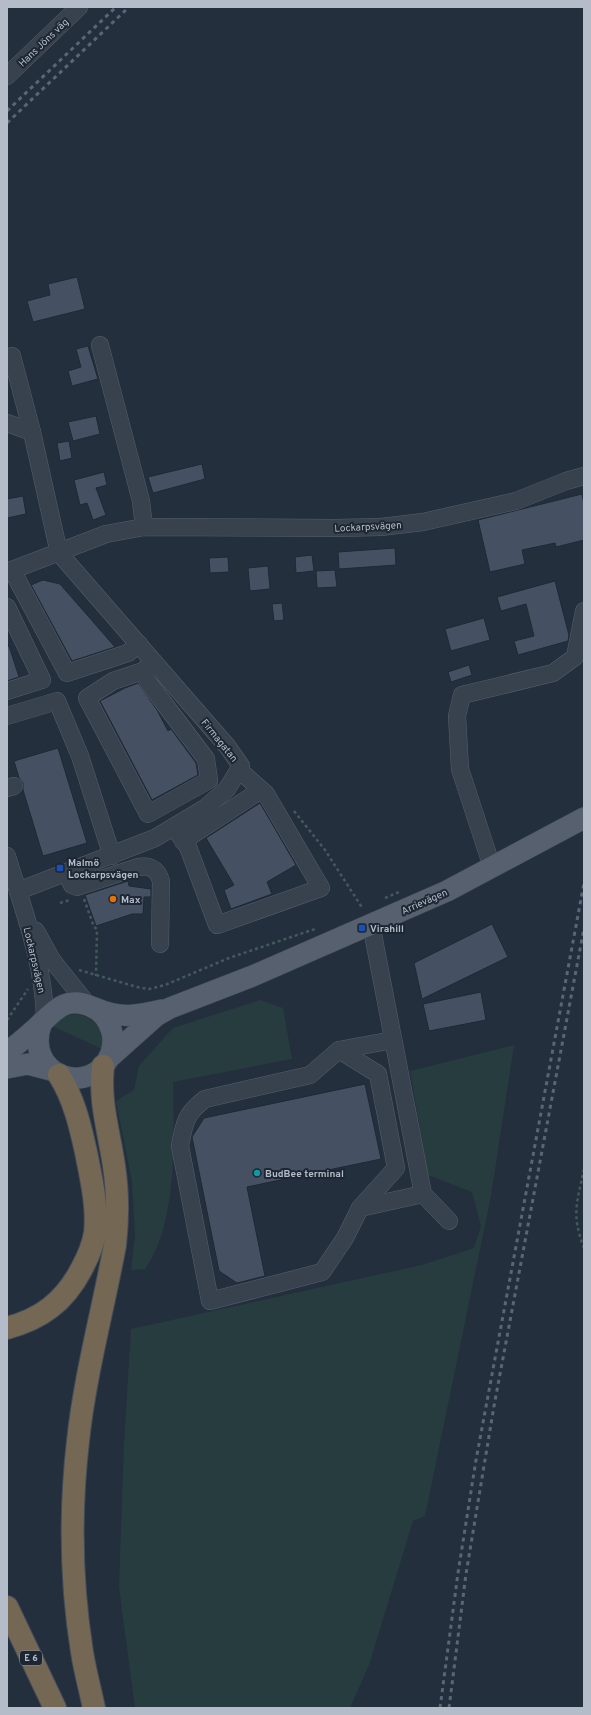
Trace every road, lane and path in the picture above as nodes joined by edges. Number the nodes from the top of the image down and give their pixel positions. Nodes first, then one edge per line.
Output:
1 (79, 7) edge
2 (7, 76) edge
3 (100, 345) dead end
4 (12, 356) dead end
5 (7, 423) edge
6 (32, 432) junction
7 (584, 476) edge
8 (144, 527) junction
9 (59, 553) junction
10 (10, 571) edge
11 (7, 607) edge
12 (584, 611) edge
13 (139, 644) junction
14 (148, 666) junction
15 (7, 691) edge
16 (7, 716) edge
17 (239, 770) junction
18 (262, 790) junction
19 (148, 814) junction
20 (584, 818) edge
21 (179, 834) junction
22 (155, 838) junction
23 (112, 856) junction
24 (8, 864) edge
25 (492, 867) junction
26 (66, 873) junction
27 (406, 890) dead end
28 (20, 896) junction
29 (77, 898) dead end
30 (384, 899) dead end
31 (72, 900) dead end
32 (60, 903) dead end
33 (366, 914) junction
34 (320, 928) dead end
35 (160, 944) dead end
36 (61, 972) junction
37 (96, 976) junction
38 (41, 978) junction
39 (91, 1007) junction
40 (170, 1008) junction
41 (7, 1020) edge
42 (44, 1020) junction
43 (393, 1040) junction
44 (339, 1050) junction
45 (7, 1052) edge
46 (106, 1062) junction
47 (7, 1068) edge
48 (55, 1072) junction
49 (584, 1169) edge
50 (423, 1194) junction
51 (360, 1208) junction
52 (449, 1221) dead end
53 (584, 1248) edge
54 (7, 1328) edge
55 (7, 1607) edge
56 (55, 1708) edge
57 (94, 1708) edge

1 - 2 street, Hans Jöns väg
3 - 8 street
4 - 6 street
5 - 6 street
6 - 9 street
7 - 8 street, Lockarpsvägen
8 - 9 street, Lockarpsvägen
9 - 10 street, Lockarpsvägen
9 - 13 street, Firmagatan
10 - 13 street
11 - 15 street
12 - 25 street
13 - 14 street, Firmagatan
14 - 17 street, Firmagatan
14 - 19 street
14 - 19 street
16 - 23 street
17 - 18 street
17 - 21 street, Firmagatan
18 - 21 street
18 - 21 street
19 - 22 street
20 - 25 main road, Arrievägen
21 - 22 street, Firmagatan
22 - 23 street, Firmagatan
23 - 26 street, Firmagatan
24 - 28 street, Lockarpsvägen
25 - 33 main road, Arrievägen
26 - 28 street, Firmagatan
26 - 35 street
27 - 30 path
28 - 36 street, Lockarpsvägen
28 - 38 street, Lockarpsvägen
29 - 37 path
31 - 32 path
33 - 40 main road, Arrievägen
33 - 43 street
34 - 37 path
36 - 37 path
36 - 39 street, Lockarpsvägen
38 - 41 path
38 - 42 street, Lockarpsvägen
39 - 40 main road, Arrievägen
39 - 42 main road
39 - 46 main road
40 - 46 main road, Arrievägen
42 - 45 main road
42 - 48 main road
43 - 44 street
43 - 50 street
44 - 51 street
44 - 51 street
46 - 48 main road
46 - 57 highway
47 - 48 main road
48 - 54 highway
49 - 53 path
50 - 51 street
50 - 52 street
55 - 56 highway, E 6

